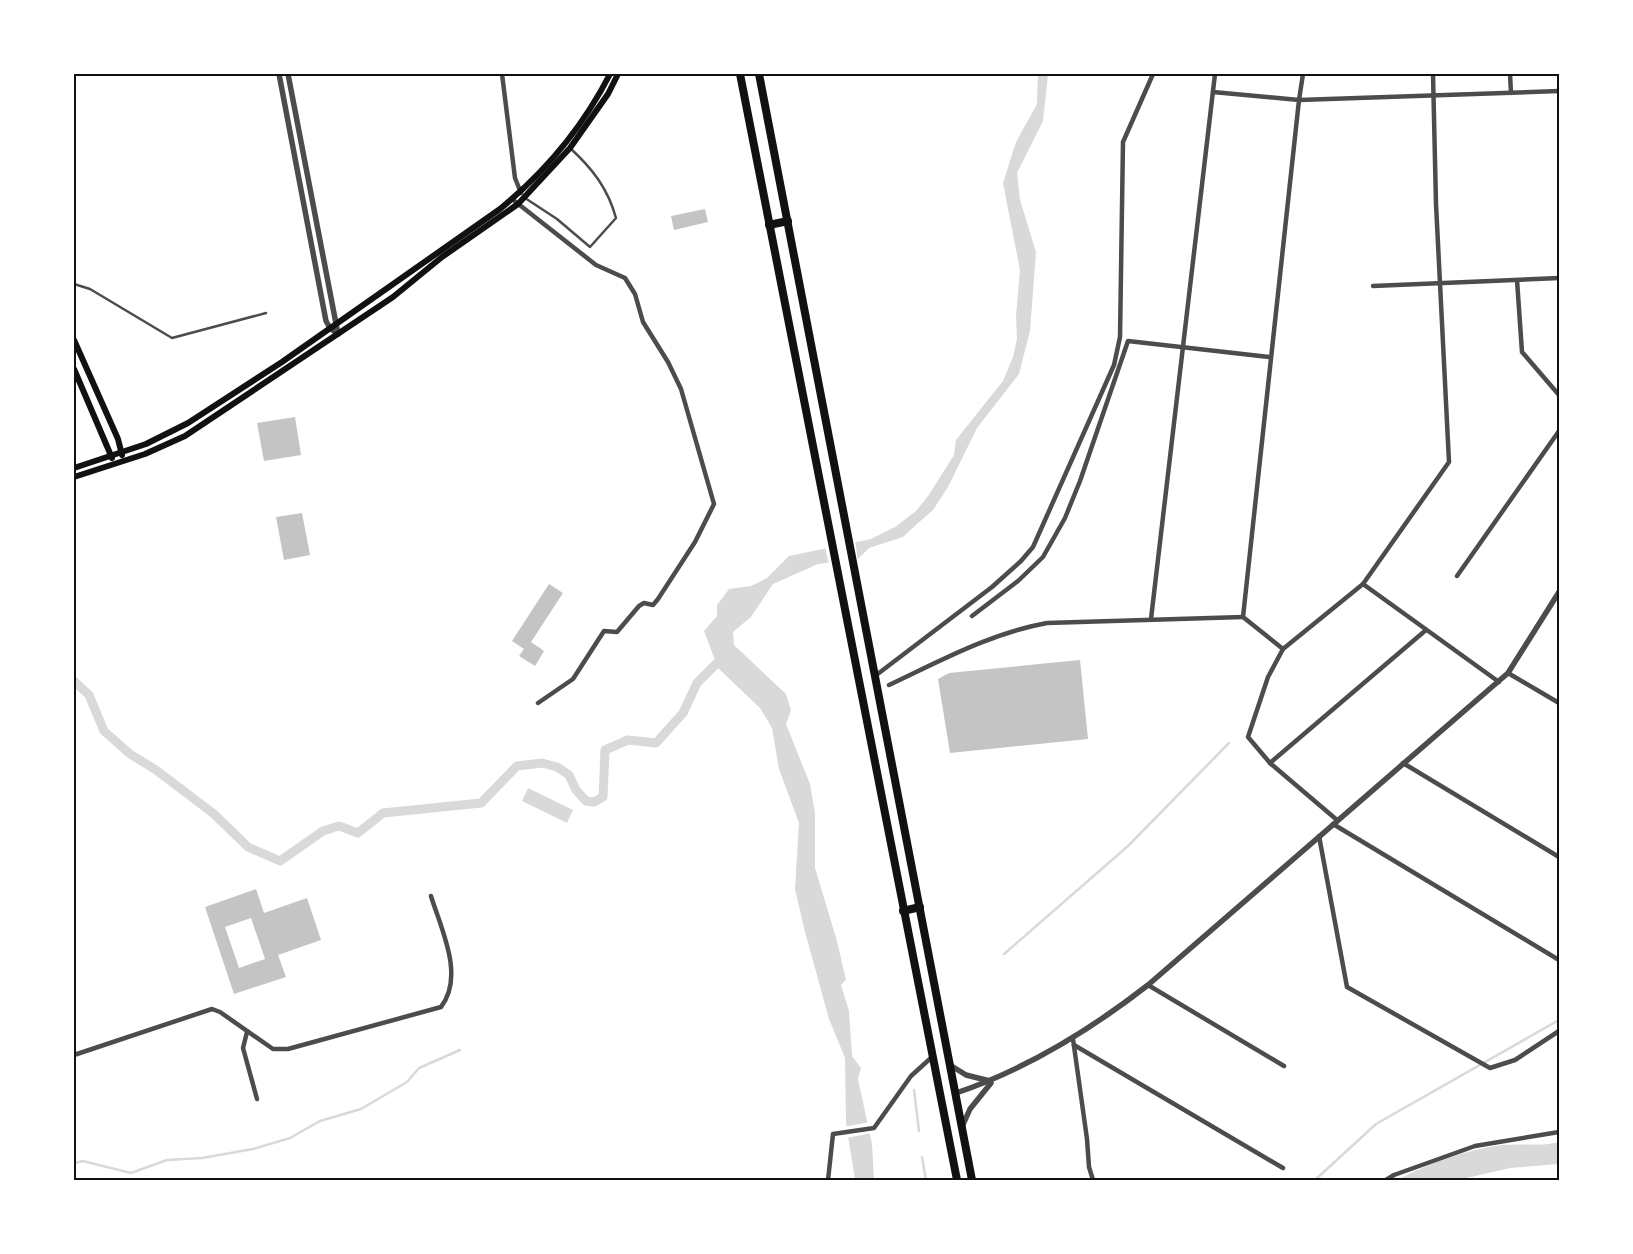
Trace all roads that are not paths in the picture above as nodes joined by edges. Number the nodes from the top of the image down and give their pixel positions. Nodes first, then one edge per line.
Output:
1 (279, 74) edge
2 (288, 74) edge
3 (502, 74) edge
4 (610, 74) edge
5 (618, 74) edge
6 (740, 74) edge
7 (758, 74) edge
8 (1153, 74) edge
9 (1215, 74) edge
10 (1303, 74) edge
11 (1434, 74) edge
12 (1510, 74) edge
13 (1559, 91) edge
14 (1213, 92) junction
15 (1511, 92) junction
16 (1434, 94) junction
17 (1299, 100) junction
18 (564, 144) junction
19 (570, 148) junction
20 (522, 195) junction
21 (512, 199) junction
22 (518, 204) junction
23 (788, 221) junction
24 (769, 224) junction
25 (1559, 278) edge
26 (1517, 280) junction
27 (74, 284) edge
28 (1440, 284) junction
29 (1373, 286) dead end
30 (266, 313) dead end
31 (338, 323) junction
32 (330, 328) junction
33 (338, 334) junction
34 (74, 340) edge
35 (1183, 347) junction
36 (1269, 357) junction
37 (74, 369) edge
38 (1559, 395) edge
39 (1559, 431) edge
40 (122, 452) junction
41 (110, 456) junction
42 (120, 463) junction
43 (74, 468) edge
44 (74, 477) edge
45 (1457, 576) dead end
46 (1363, 584) junction
47 (1559, 592) edge
48 (1557, 600) edge
49 (972, 616) dead end
50 (1243, 617) junction
51 (1151, 619) junction
52 (1426, 630) junction
53 (1283, 649) junction
54 (1508, 673) junction
55 (874, 676) junction
56 (1499, 682) junction
57 (889, 685) dead end
58 (538, 703) dead end
59 (1559, 704) edge
60 (1270, 763) junction
61 (1403, 763) junction
62 (1335, 822) junction
63 (1319, 836) junction
64 (1559, 857) edge
65 (431, 896) dead end
66 (920, 908) junction
67 (903, 911) junction
68 (1559, 960) edge
69 (1148, 985) junction
70 (1559, 1031) edge
71 (247, 1032) junction
72 (1073, 1042) junction
73 (74, 1055) edge
74 (932, 1057) junction
75 (950, 1065) junction
76 (1284, 1066) dead end
77 (993, 1081) junction
78 (956, 1093) junction
79 (940, 1097) junction
80 (257, 1099) dead end
81 (962, 1127) junction
82 (1559, 1132) edge
83 (1283, 1168) dead end
84 (828, 1180) edge
85 (957, 1180) edge
86 (972, 1180) edge
87 (1093, 1180) edge
88 (1386, 1180) edge

1 - 32 street
2 - 31 street
3 - 20 street
4 - 18 main road
5 - 19 main road
6 - 24 highway
7 - 23 highway
8 - 55 street
9 - 14 street
10 - 17 street
11 - 16 street
12 - 15 street
13 - 15 street
14 - 17 street
14 - 35 street
15 - 16 street
16 - 17 street
16 - 28 street
17 - 36 street
18 - 19 street
18 - 20 main road
19 - 20 main road
19 - 20 lane
20 - 21 main road
20 - 22 main road
21 - 22 street
21 - 31 main road
22 - 33 main road
22 - 58 street
23 - 24 highway
23 - 55 highway
24 - 67 highway
25 - 26 street
26 - 28 street
26 - 38 street
27 - 30 lane
28 - 29 street
28 - 46 street
31 - 32 main road
31 - 33 street
32 - 33 street
32 - 40 main road
33 - 42 main road
34 - 40 main road
35 - 36 street
35 - 49 street
35 - 51 street
36 - 50 street
37 - 41 main road
39 - 45 street
40 - 41 main road
40 - 42 main road
41 - 42 main road
41 - 43 main road
42 - 44 main road
46 - 52 street
46 - 53 street
47 - 48 street
48 - 54 street
50 - 51 street
50 - 53 street
51 - 57 street
52 - 56 street
52 - 60 street
53 - 60 street
54 - 56 street
54 - 59 street
55 - 66 highway
56 - 61 street
60 - 62 street
61 - 62 street
61 - 64 street
62 - 63 street
62 - 68 street
63 - 69 street
63 - 70 street
65 - 71 street
66 - 67 highway
66 - 75 highway
67 - 74 highway
69 - 72 street
69 - 76 street
71 - 73 street
71 - 80 street
72 - 77 street
72 - 83 street
72 - 87 street
74 - 79 highway
74 - 84 street
75 - 77 street
75 - 78 highway
77 - 78 street
77 - 81 street
78 - 79 highway
78 - 81 highway
79 - 85 highway
81 - 86 highway
82 - 88 street

